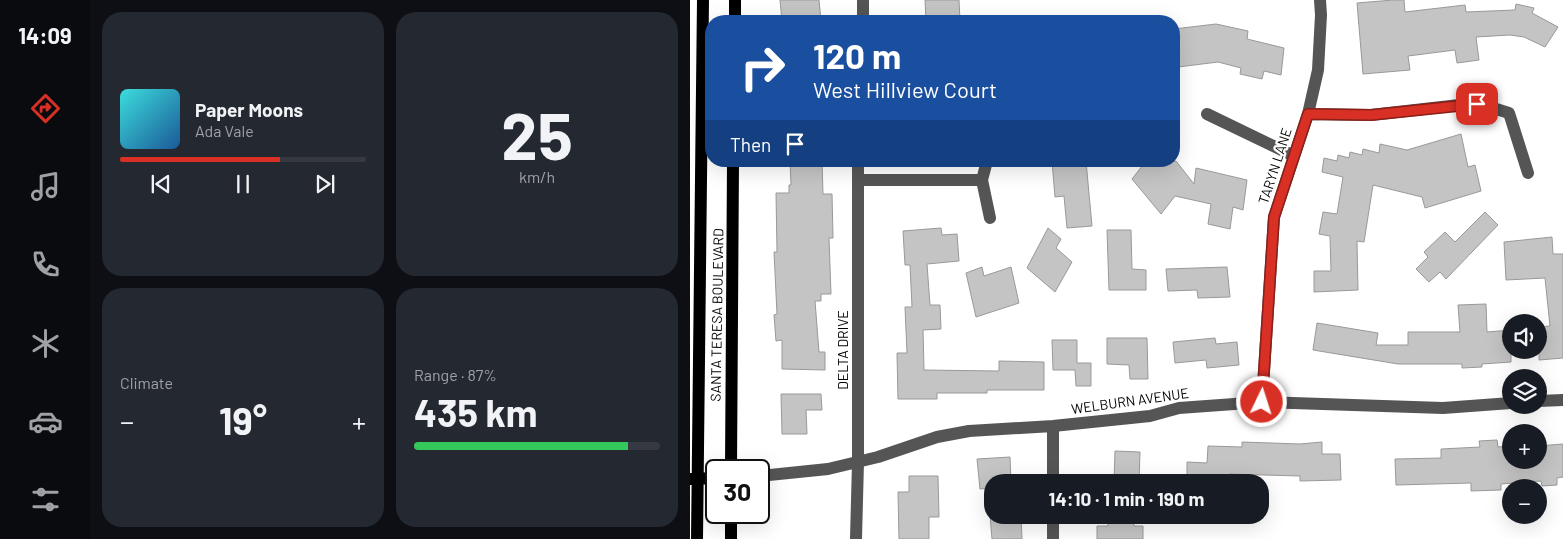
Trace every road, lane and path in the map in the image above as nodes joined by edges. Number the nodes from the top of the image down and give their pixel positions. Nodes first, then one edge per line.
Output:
1 (703, 0) edge
2 (735, 0) edge
3 (863, 0) edge
4 (1320, 0) edge
5 (735, 15) edge
6 (863, 15) edge
7 (1207, 114) dead end
8 (1308, 114) junction
9 (1294, 156) junction
10 (734, 167) edge
11 (858, 167) edge
12 (985, 167) edge
13 (1528, 173) dead end
14 (858, 180) junction
15 (982, 180) junction
16 (990, 218) dead end
17 (1563, 400) edge
18 (1547, 401) edge
19 (1262, 402) junction
20 (1502, 404) edge
21 (1053, 426) junction
22 (731, 459) edge
23 (858, 462) junction
24 (1053, 474) edge
25 (770, 475) edge
26 (694, 479) edge
27 (731, 524) edge
28 (1053, 524) edge
29 (697, 539) edge
30 (731, 539) edge
31 (856, 539) edge
32 (1052, 539) edge

1 - 26 main road, SANTA TERESA BOULEVARD
2 - 5 main road
3 - 6 street
4 - 8 street, TARYN LANE
7 - 9 street
8 - 9 street, TARYN LANE
8 - 13 street
9 - 19 street, TARYN LANE
10 - 22 main road, SANTA TERESA BOULEVARD
11 - 14 street, DELTA DRIVE
12 - 15 street
14 - 15 street
14 - 23 street, DELTA DRIVE
15 - 16 street
17 - 18 street
19 - 20 street, WELBURN AVENUE
19 - 21 street, WELBURN AVENUE
21 - 23 street, WELBURN AVENUE
21 - 24 street
23 - 25 street, WELBURN AVENUE
23 - 31 street, DELTA DRIVE
26 - 29 main road, SANTA TERESA BOULEVARD
27 - 30 main road
28 - 32 street

